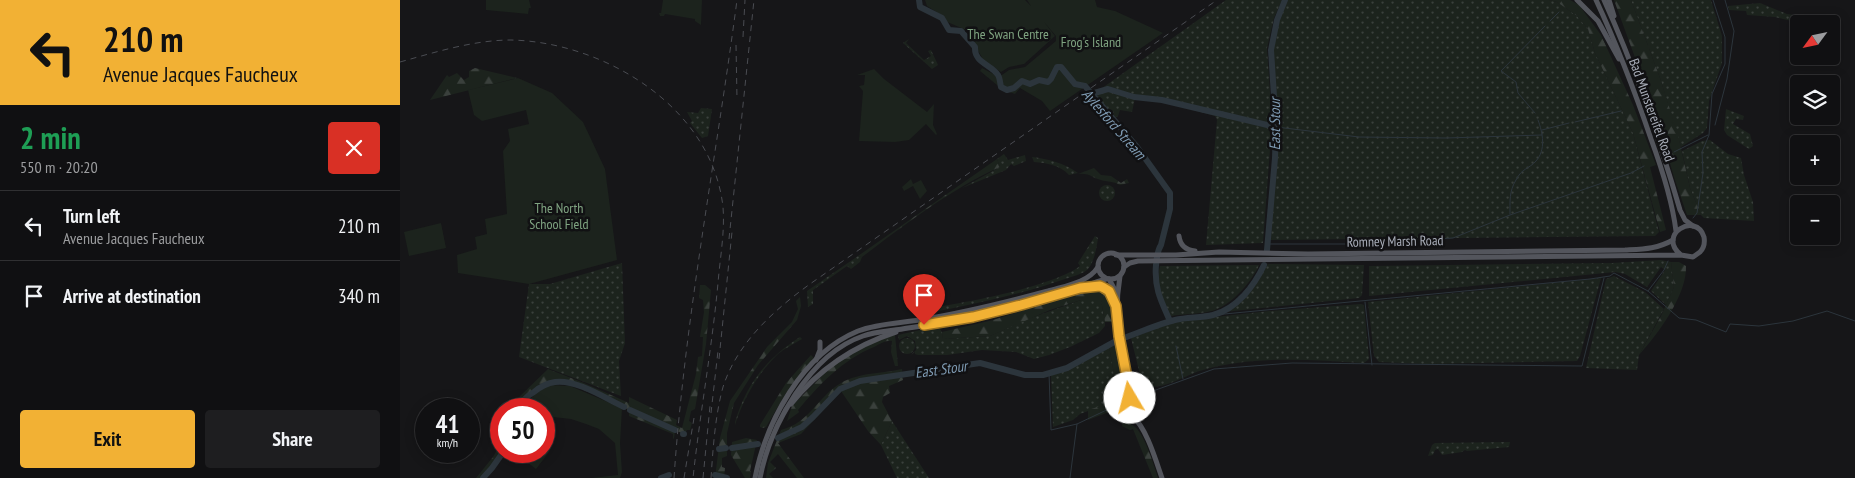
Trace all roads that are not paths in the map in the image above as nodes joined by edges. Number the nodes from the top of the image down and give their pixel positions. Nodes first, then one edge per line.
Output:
1 (1577, 0) edge
2 (1596, 0) edge
3 (1604, 0) edge
4 (1609, 0) edge
5 (1627, 55) junction
6 (1628, 77) junction
7 (1693, 226) junction
8 (1676, 231) junction
9 (1179, 236) dead end
10 (1673, 240) junction
11 (1218, 252) junction
12 (1116, 254) junction
13 (1681, 255) junction
14 (1157, 258) junction
15 (1098, 267) junction
16 (1124, 267) junction
17 (1120, 276) junction
18 (1107, 279) junction
19 (1080, 288) junction
20 (1117, 294) junction
21 (1116, 306) junction
22 (820, 342) dead end
23 (814, 363) junction
24 (1129, 388) junction
25 (1140, 399) junction
26 (1129, 402) junction
27 (1144, 414) junction
28 (1133, 417) junction
29 (1145, 434) junction
30 (759, 468) junction
31 (755, 478) edge
32 (760, 478) edge
33 (1162, 478) edge

1 - 6 main road
2 - 6 main road, Bad Munstereifel Road
3 - 5 main road, Bad Munstereifel Road
4 - 5 main road
5 - 7 main road, Bad Munstereifel Road
6 - 8 main road, Bad Munstereifel Road
7 - 8 main road
7 - 13 main road
8 - 10 main road
9 - 11 main road
10 - 11 main road, Romney Marsh Road
10 - 13 main road
11 - 14 main road, Romney Marsh Road
12 - 14 main road, Romney Marsh Road
12 - 15 main road
12 - 16 main road
13 - 14 main road, Romney Marsh Road
14 - 16 main road, Romney Marsh Road
15 - 18 main road
15 - 23 main road
16 - 17 main road
17 - 18 main road
17 - 20 main road
18 - 19 main road
18 - 20 main road
19 - 21 main road
19 - 30 main road
20 - 21 main road
21 - 24 main road
22 - 23 main road
23 - 30 main road
24 - 25 main road
24 - 26 main road
25 - 26 main road
25 - 27 main road
26 - 28 main road
27 - 28 main road
27 - 29 main road
28 - 29 main road
29 - 33 main road
30 - 31 main road
30 - 32 main road

